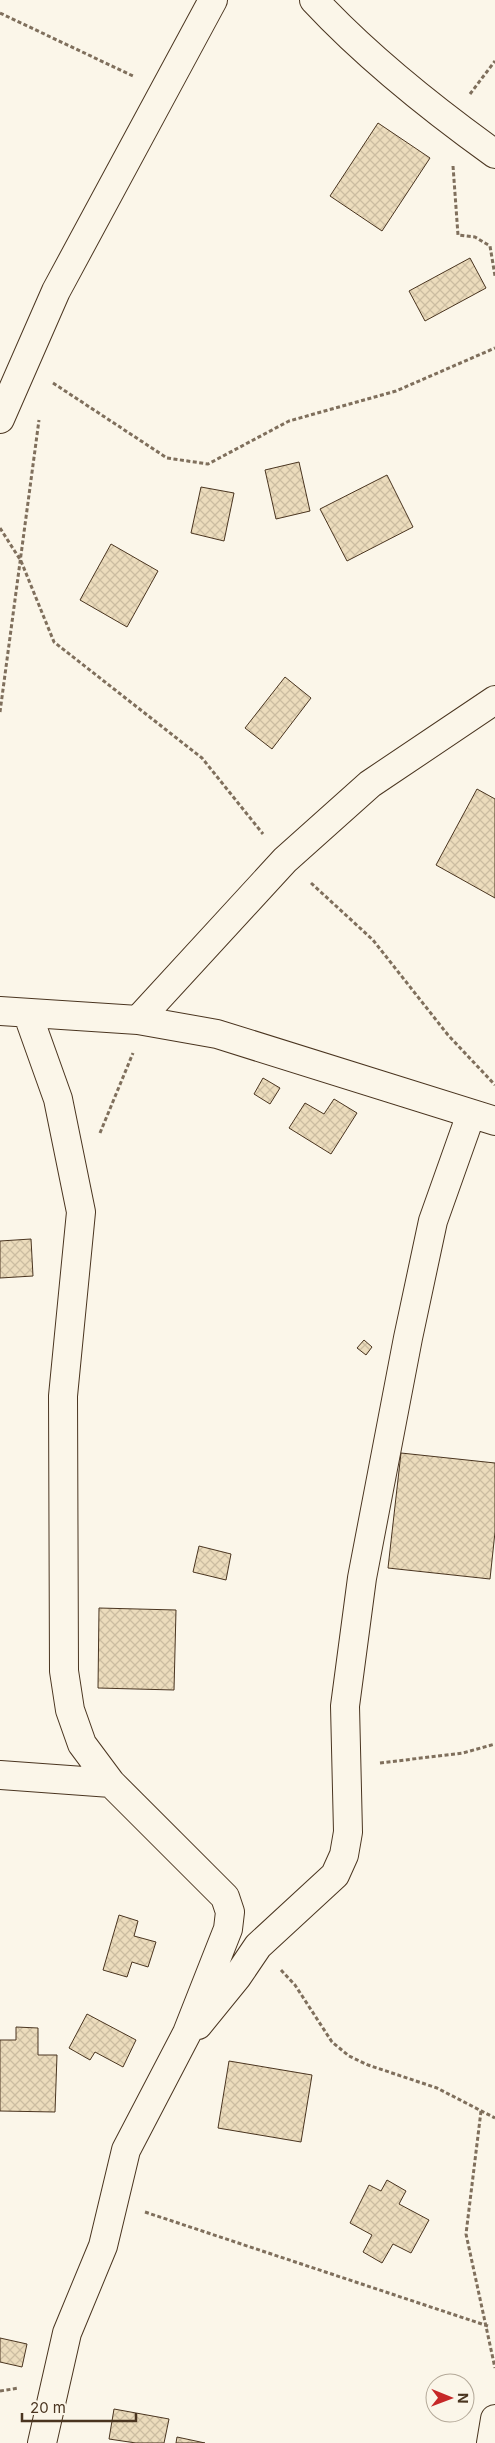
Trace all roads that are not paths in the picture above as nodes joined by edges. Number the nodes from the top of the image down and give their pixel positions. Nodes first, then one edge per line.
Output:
1 (213, 0) edge
2 (314, 0) edge
3 (495, 154) edge
4 (0, 420) edge
5 (495, 700) edge
6 (0, 1011) edge
7 (28, 1015) junction
8 (147, 1021) junction
9 (483, 1118) edge
10 (0, 1775) edge
11 (112, 1782) junction
12 (187, 2034) junction
13 (495, 2419) edge
14 (42, 2443) edge
15 (491, 2443) edge

1 - 4 street
2 - 3 street
5 - 8 street
6 - 7 street
7 - 8 street
7 - 11 street
8 - 9 street
9 - 12 street
10 - 11 street
11 - 12 street
12 - 14 street
13 - 15 street

